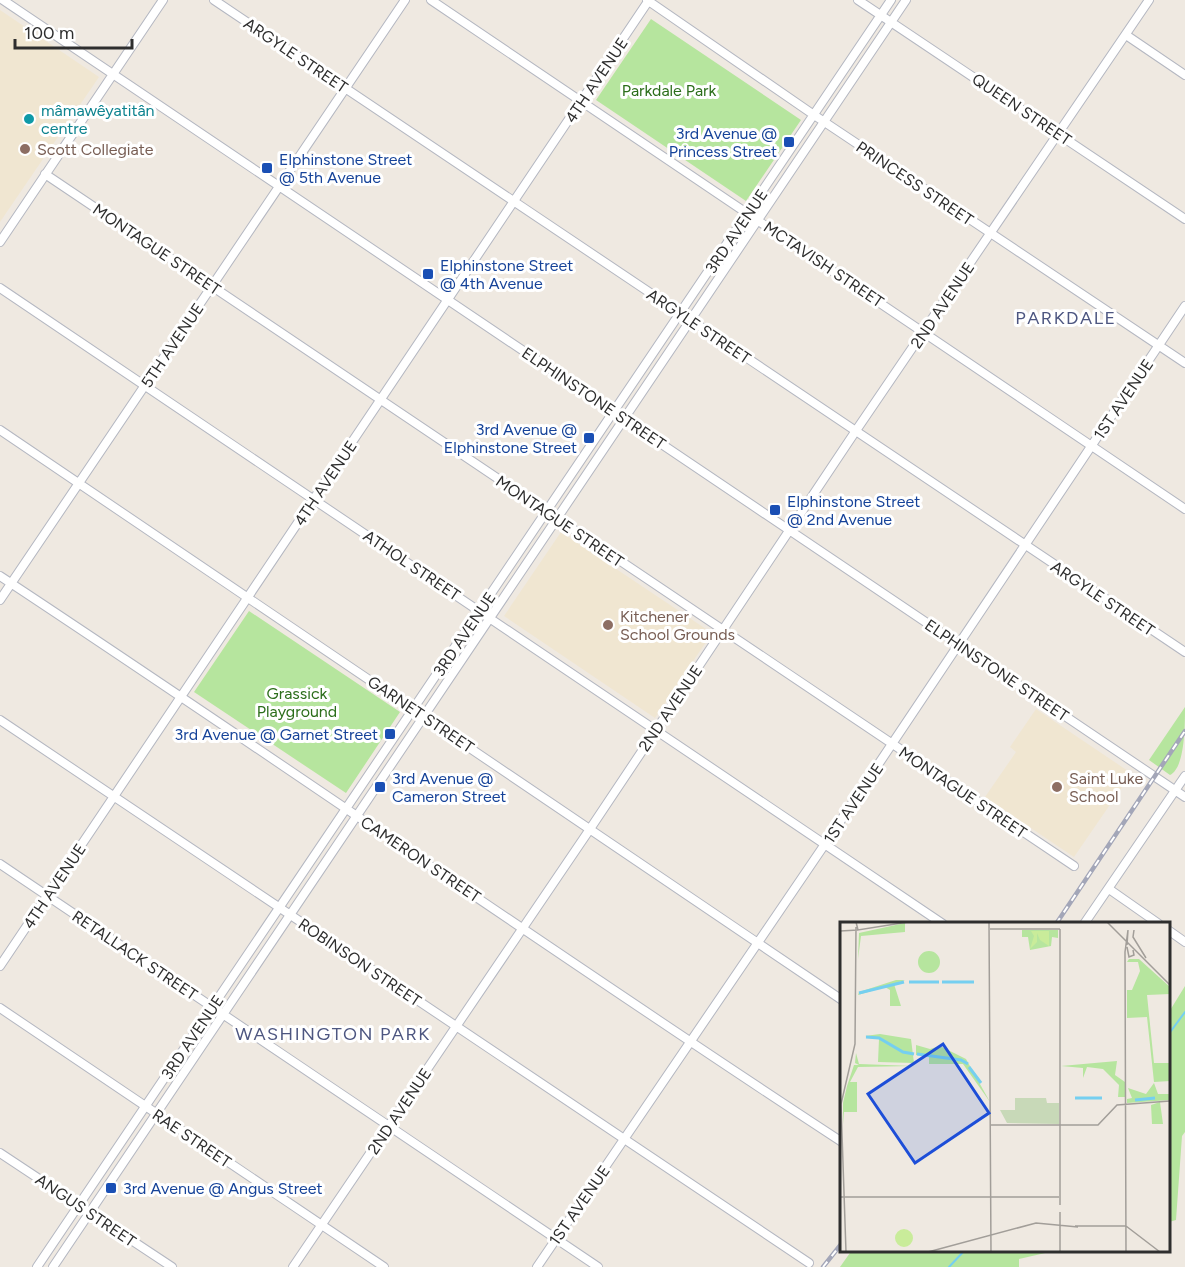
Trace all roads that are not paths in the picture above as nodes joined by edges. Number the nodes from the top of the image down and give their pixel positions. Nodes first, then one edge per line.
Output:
1 (3, 0) edge
2 (163, 0) edge
3 (214, 0) edge
4 (405, 0) edge
5 (431, 0) edge
6 (648, 0) edge
7 (858, 0) edge
8 (891, 0) edge
9 (906, 0) edge
10 (1149, 0) edge
11 (881, 15) junction
12 (891, 22) junction
13 (1126, 35) junction
14 (112, 75) junction
15 (1185, 75) edge
16 (345, 88) junction
17 (582, 101) junction
18 (814, 115) junction
19 (824, 122) junction
20 (1059, 134) junction
21 (45, 174) junction
22 (278, 186) junction
23 (514, 202) junction
24 (747, 213) junction
25 (1185, 219) edge
26 (758, 220) junction
27 (990, 233) junction
28 (0, 242) edge
29 (211, 286) junction
30 (0, 288) edge
31 (448, 300) junction
32 (1185, 306) edge
33 (680, 313) junction
34 (690, 320) junction
35 (924, 331) junction
36 (1158, 345) junction
37 (1185, 363) edge
38 (145, 385) junction
39 (380, 400) junction
40 (614, 411) junction
41 (625, 418) junction
42 (0, 430) edge
43 (855, 432) junction
44 (1091, 446) junction
45 (78, 483) junction
46 (314, 499) junction
47 (1185, 509) edge
48 (546, 512) junction
49 (557, 519) junction
50 (790, 530) junction
51 (1025, 545) junction
52 (0, 576) edge
53 (11, 583) junction
54 (248, 598) junction
55 (0, 600) edge
56 (480, 610) junction
57 (490, 618) junction
58 (722, 631) junction
59 (958, 644) junction
60 (1185, 652) edge
61 (181, 697) junction
62 (413, 709) junction
63 (424, 717) junction
64 (0, 720) edge
65 (655, 730) junction
66 (892, 745) junction
67 (1185, 776) edge
68 (1175, 791) junction
69 (114, 796) junction
70 (1185, 797) edge
71 (346, 808) junction
72 (357, 816) junction
73 (590, 829) junction
74 (825, 844) junction
75 (0, 864) edge
76 (1074, 866) dead end
77 (1108, 889) junction
78 (47, 896) junction
79 (279, 908) junction
80 (290, 915) junction
81 (940, 922) edge
82 (1085, 922) edge
83 (1156, 922) edge
84 (523, 927) junction
85 (1170, 931) edge
86 (1185, 942) edge
87 (758, 943) junction
88 (0, 966) edge
89 (840, 999) edge
90 (212, 1007) junction
91 (0, 1008) edge
92 (223, 1015) junction
93 (457, 1026) junction
94 (690, 1043) junction
95 (146, 1106) junction
96 (156, 1114) junction
97 (390, 1126) junction
98 (624, 1140) junction
99 (840, 1141) edge
100 (0, 1152) edge
101 (79, 1205) junction
102 (90, 1212) junction
103 (322, 1226) junction
104 (556, 1239) junction
105 (809, 1263) dead end
106 (37, 1267) edge
107 (53, 1267) edge
108 (172, 1267) edge
109 (293, 1267) edge
110 (384, 1267) edge
111 (537, 1267) edge
112 (598, 1267) edge

1 - 14 street, ELPHINSTONE STREET
2 - 14 street
3 - 16 street, ARGYLE STREET
4 - 16 street, 5TH AVENUE
5 - 17 street, MCTAVISH STREET
6 - 17 street, 4TH AVENUE
6 - 18 street, PRINCESS STREET
7 - 11 street, QUEEN STREET
8 - 11 street, 3RD AVENUE
9 - 12 street, 3RD AVENUE
10 - 13 street, 2ND AVENUE
11 - 12 street, QUEEN STREET
11 - 18 street, 3RD AVENUE
12 - 19 street, 3RD AVENUE
12 - 20 street, QUEEN STREET
13 - 15 street
13 - 20 street, 2ND AVENUE
14 - 21 street
14 - 22 street, ELPHINSTONE STREET
16 - 22 street, 5TH AVENUE
16 - 23 street, ARGYLE STREET
17 - 23 street, 4TH AVENUE
17 - 24 street, MCTAVISH STREET
18 - 19 street, PRINCESS STREET
18 - 24 street, 3RD AVENUE
19 - 26 street, 3RD AVENUE
19 - 27 street, PRINCESS STREET
20 - 25 street, QUEEN STREET
20 - 27 street, 2ND AVENUE
21 - 28 street
21 - 29 street, MONTAGUE STREET
22 - 29 street, 5TH AVENUE
22 - 31 street, ELPHINSTONE STREET
23 - 31 street, 4TH AVENUE
23 - 33 street, ARGYLE STREET
24 - 26 street, MCTAVISH STREET
24 - 33 street, 3RD AVENUE
26 - 34 street, 3RD AVENUE
26 - 35 street, MCTAVISH STREET
27 - 35 street, 2ND AVENUE
27 - 36 street, PRINCESS STREET
29 - 38 street, 5TH AVENUE
29 - 39 street, MONTAGUE STREET
30 - 38 street, ATHOL STREET
31 - 39 street, 4TH AVENUE
31 - 40 street, ELPHINSTONE STREET
32 - 36 street, 1ST AVENUE
33 - 34 street, ARGYLE STREET
33 - 40 street, 3RD AVENUE
34 - 41 street, 3RD AVENUE
34 - 43 street, ARGYLE STREET
35 - 43 street, 2ND AVENUE
35 - 44 street, MCTAVISH STREET
36 - 37 street, PRINCESS STREET
36 - 44 street, 1ST AVENUE
38 - 45 street, 5TH AVENUE
38 - 46 street, ATHOL STREET
39 - 46 street, 4TH AVENUE
39 - 48 street, MONTAGUE STREET
40 - 41 street, ELPHINSTONE STREET
40 - 48 street, 3RD AVENUE
41 - 49 street, 3RD AVENUE
41 - 50 street, ELPHINSTONE STREET
42 - 45 street, GARNET STREET
43 - 50 street, 2ND AVENUE
43 - 51 street, ARGYLE STREET
44 - 47 street, MCTAVISH STREET
44 - 51 street, 1ST AVENUE
45 - 53 street, 5TH AVENUE
45 - 54 street, GARNET STREET
46 - 54 street, 4TH AVENUE
46 - 56 street, ATHOL STREET
48 - 49 street, MONTAGUE STREET
48 - 56 street, 3RD AVENUE
49 - 57 street, 3RD AVENUE
49 - 58 street, MONTAGUE STREET
50 - 58 street, 2ND AVENUE
50 - 59 street, ELPHINSTONE STREET
51 - 59 street, 1ST AVENUE
51 - 60 street, ARGYLE STREET
52 - 53 street, CAMERON STREET
53 - 55 street, 5TH AVENUE
53 - 61 street, CAMERON STREET
54 - 61 street, 4TH AVENUE
54 - 62 street, GARNET STREET
56 - 57 street, ATHOL STREET
56 - 62 street, 3RD AVENUE
57 - 63 street, 3RD AVENUE
57 - 65 street, ATHOL STREET
58 - 65 street, 2ND AVENUE
58 - 66 street, MONTAGUE STREET
59 - 66 street, 1ST AVENUE
59 - 68 street, ELPHINSTONE STREET
61 - 69 street, 4TH AVENUE
61 - 71 street, CAMERON STREET
62 - 63 street, GARNET STREET
62 - 71 street, 3RD AVENUE
63 - 72 street, 3RD AVENUE
63 - 73 street, GARNET STREET
64 - 69 street, ROBINSON STREET
65 - 73 street, 2ND AVENUE
65 - 74 street, ATHOL STREET
66 - 74 street, 1ST AVENUE
66 - 76 street, MONTAGUE STREET
67 - 68 street
68 - 70 street, ELPHINSTONE STREET
68 - 77 street
69 - 78 street, 4TH AVENUE
69 - 79 street, ROBINSON STREET
71 - 72 street, CAMERON STREET
71 - 79 street, 3RD AVENUE
72 - 80 street, 3RD AVENUE
72 - 84 street, CAMERON STREET
73 - 84 street, 2ND AVENUE
73 - 87 street, GARNET STREET
74 - 81 street, ATHOL STREET
74 - 87 street, 1ST AVENUE
75 - 78 street, RETALLACK STREET
77 - 82 street
77 - 83 street
78 - 88 street, 4TH AVENUE
78 - 90 street, RETALLACK STREET
79 - 80 street, ROBINSON STREET
79 - 90 street, 3RD AVENUE
80 - 92 street, 3RD AVENUE
80 - 93 street, ROBINSON STREET
84 - 93 street, 2ND AVENUE
84 - 94 street, CAMERON STREET
85 - 86 street
87 - 89 street, GARNET STREET
87 - 94 street, 1ST AVENUE
90 - 92 street, RETALLACK STREET
90 - 95 street, 3RD AVENUE
91 - 95 street, RAE STREET
92 - 96 street, 3RD AVENUE
92 - 97 street, RETALLACK STREET
93 - 97 street, 2ND AVENUE
93 - 98 street, ROBINSON STREET
94 - 98 street, 1ST AVENUE
94 - 99 street, CAMERON STREET
95 - 96 street, RAE STREET
95 - 101 street, 3RD AVENUE
96 - 102 street, 3RD AVENUE
96 - 103 street, RAE STREET
97 - 103 street, 2ND AVENUE
97 - 104 street, RETALLACK STREET
98 - 104 street, 1ST AVENUE
98 - 105 street, ROBINSON STREET
100 - 101 street, ANGUS STREET
101 - 102 street, ANGUS STREET
101 - 106 street, 3RD AVENUE
102 - 107 street, 3RD AVENUE
102 - 108 street, ANGUS STREET
103 - 109 street, 2ND AVENUE
103 - 110 street, RAE STREET
104 - 111 street, 1ST AVENUE
104 - 112 street, RETALLACK STREET

